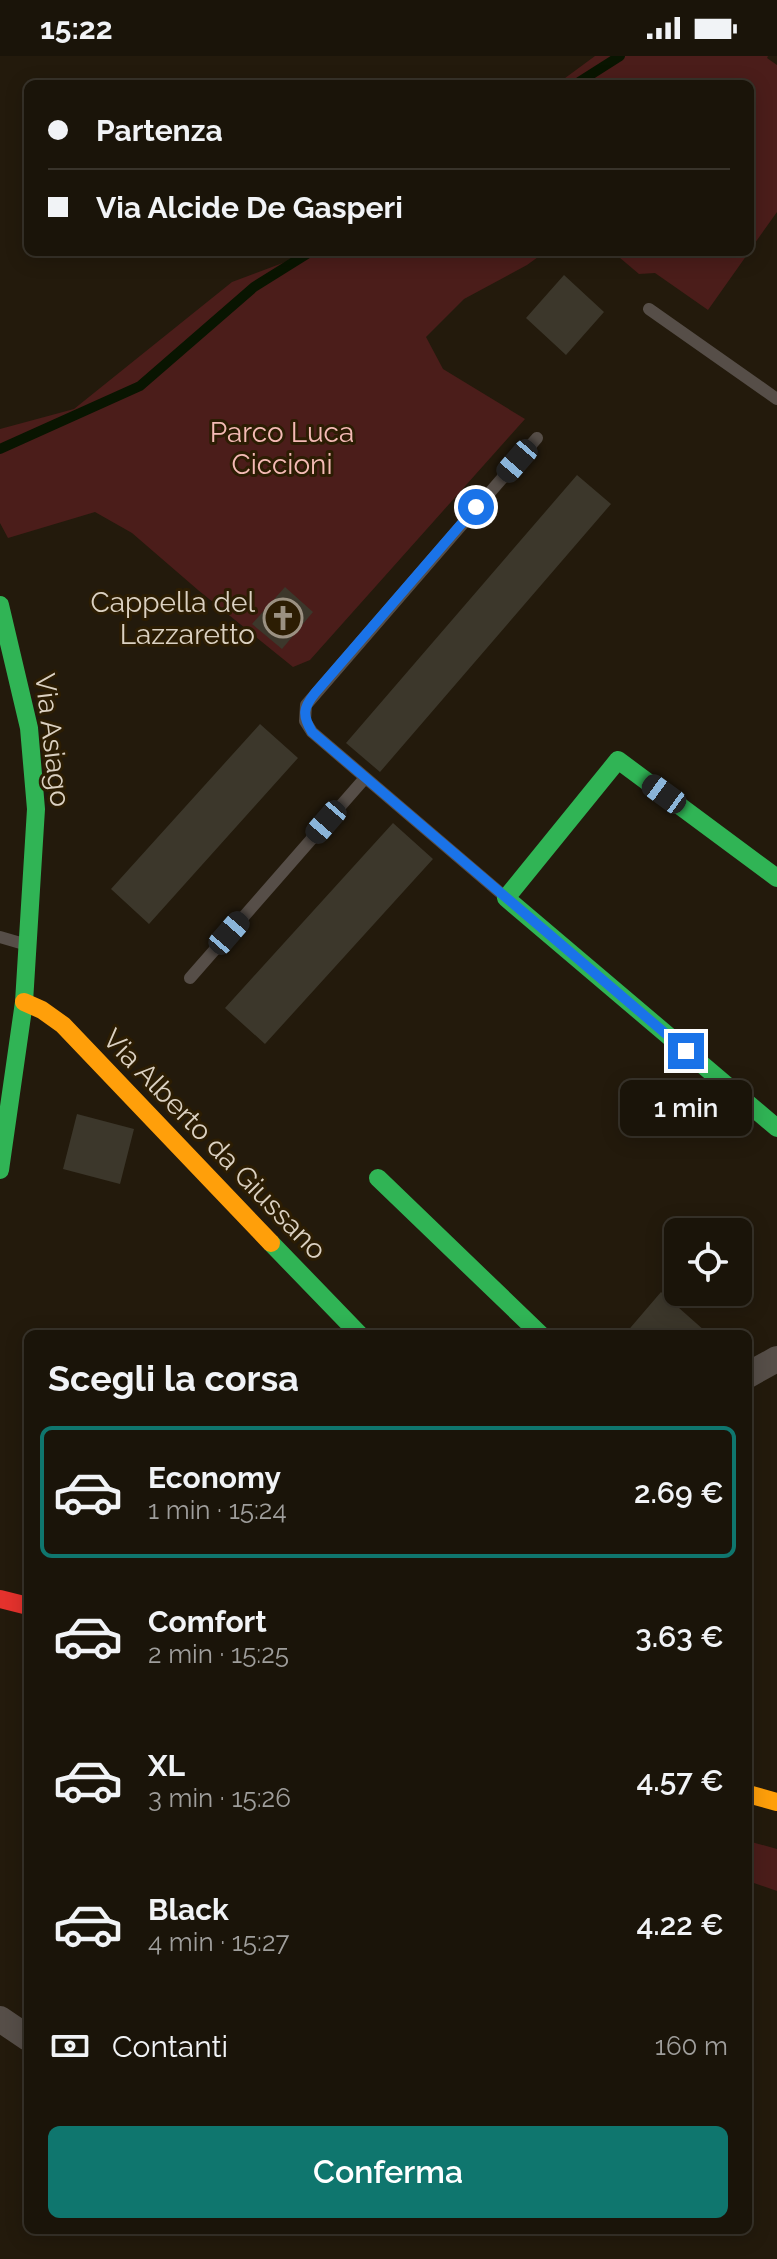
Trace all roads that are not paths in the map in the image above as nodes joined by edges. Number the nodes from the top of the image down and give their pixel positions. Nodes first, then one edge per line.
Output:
1 (649, 309) dead end
2 (777, 399) edge
3 (537, 438) dead end
4 (0, 605) edge
5 (365, 778) junction
6 (777, 878) edge
7 (506, 898) junction
8 (0, 937) edge
9 (27, 945) junction
10 (190, 978) dead end
11 (24, 1002) junction
12 (777, 1128) edge
13 (0, 1170) edge
14 (378, 1178) dead end
15 (355, 1330) edge
16 (536, 1330) edge
17 (777, 1359) edge
18 (752, 1373) edge
19 (0, 1599) edge
20 (24, 1605) edge
21 (752, 1795) edge
22 (777, 1802) edge
23 (0, 2019) edge
24 (24, 2035) edge

1 - 2 lane
3 - 5 lane
4 - 9 street, Via Asiago
5 - 7 lane
5 - 10 lane
6 - 7 street
7 - 12 street
8 - 9 lane
9 - 11 street, Via Asiago
11 - 13 street, Via Asiago
11 - 15 street, Via Alberto da Giussano
14 - 16 street
17 - 18 street
19 - 20 street
21 - 22 street
23 - 24 street

